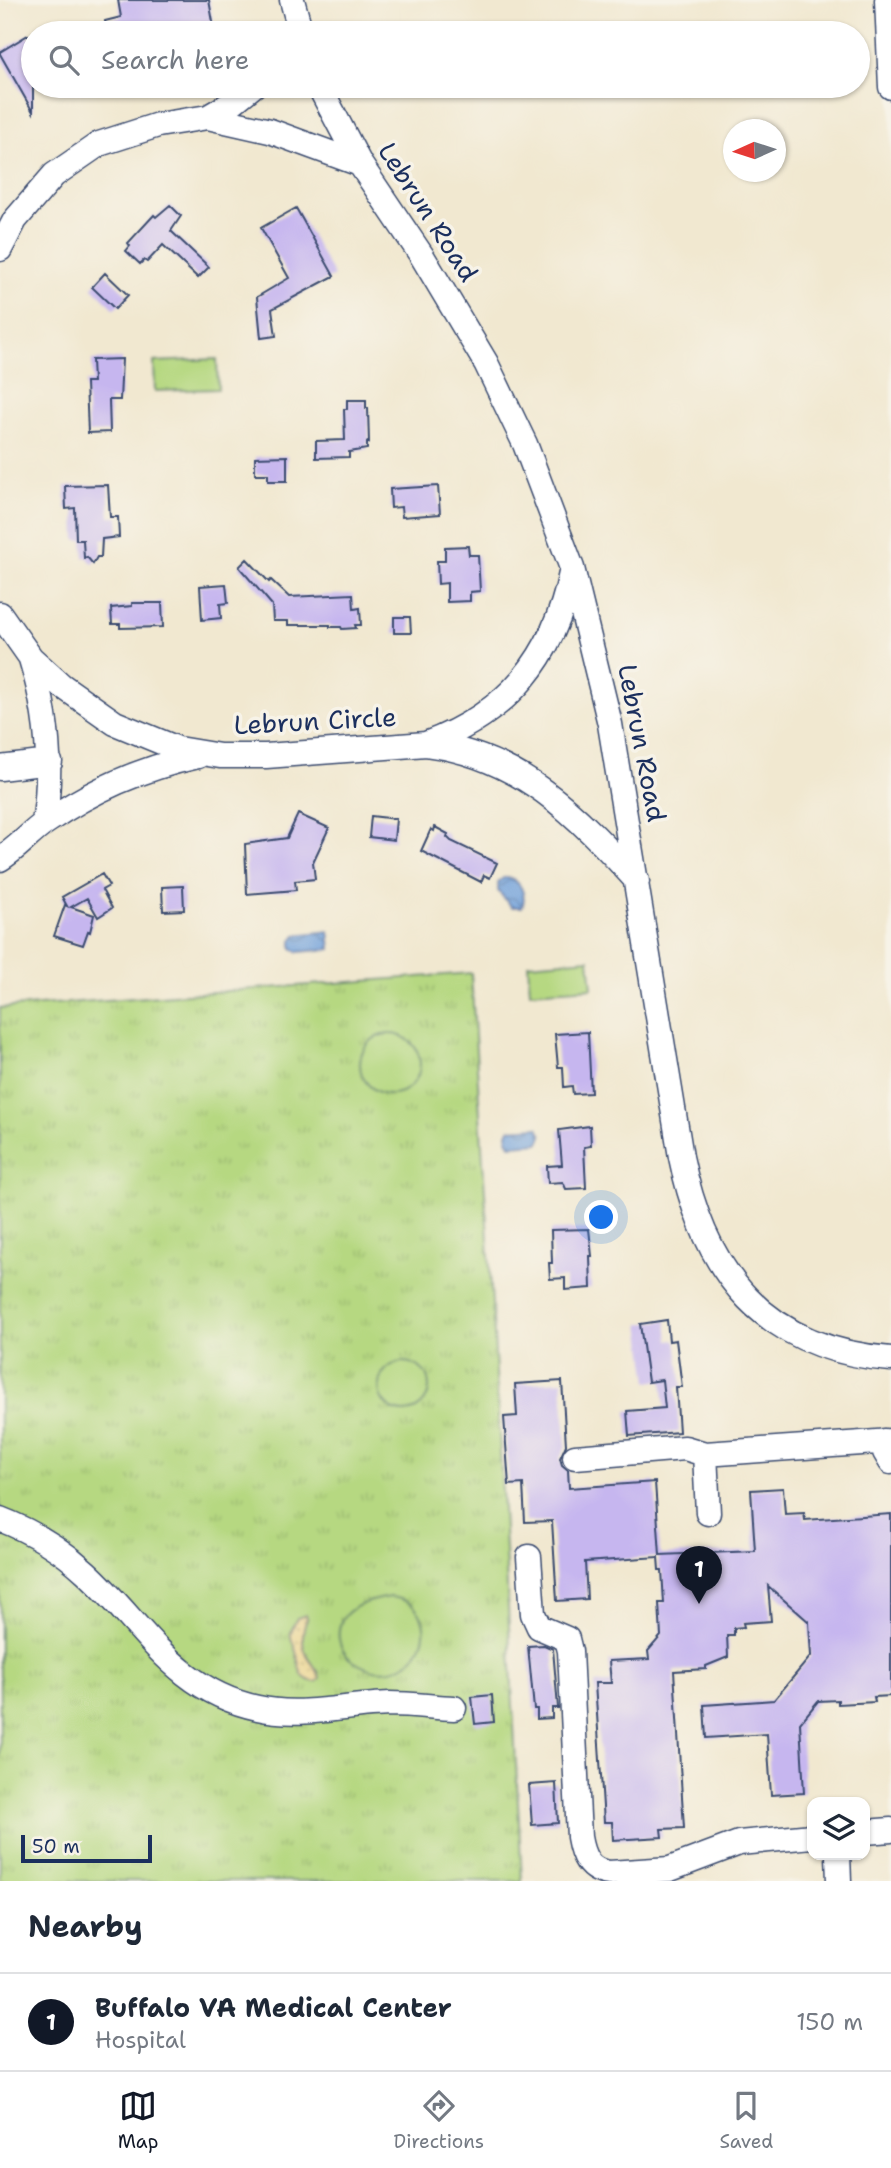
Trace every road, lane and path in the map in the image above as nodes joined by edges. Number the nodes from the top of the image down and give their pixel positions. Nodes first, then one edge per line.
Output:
1 (887, 0) edge
2 (891, 87) edge
3 (238, 98) edge
4 (325, 98) edge
5 (208, 117) junction
6 (360, 164) junction
7 (0, 249) edge
8 (572, 568) junction
9 (0, 614) edge
10 (31, 658) junction
11 (425, 744) junction
12 (209, 755) junction
13 (50, 762) junction
14 (0, 768) edge
15 (44, 823) junction
16 (0, 859) edge
17 (637, 881) junction
18 (891, 1359) edge
19 (889, 1448) edge
20 (705, 1454) junction
21 (575, 1457) dead end
22 (708, 1513) dead end
23 (0, 1519) edge
24 (529, 1557) dead end
25 (454, 1708) dead end
26 (891, 1830) edge
27 (870, 1832) edge
28 (807, 1836) edge
29 (838, 1860) edge
30 (839, 1881) edge

1 - 2 street
3 - 5 street
4 - 6 street, Lebrun Road
5 - 6 street
5 - 7 street
6 - 8 street, Lebrun Road
8 - 11 street, Lebrun Circle
8 - 17 street, Lebrun Road
9 - 10 street, Lebrun Circle
10 - 12 street, Lebrun Circle
10 - 13 street, Lebrun Circle
11 - 12 street, Lebrun Circle
11 - 17 street, Lebrun Circle
12 - 15 street, Lebrun Circle
13 - 14 street
13 - 15 street, Lebrun Circle
15 - 16 street
17 - 18 street, Lebrun Road
19 - 20 street
20 - 21 street
20 - 22 street
23 - 25 street
24 - 28 street
26 - 27 street
29 - 30 street

